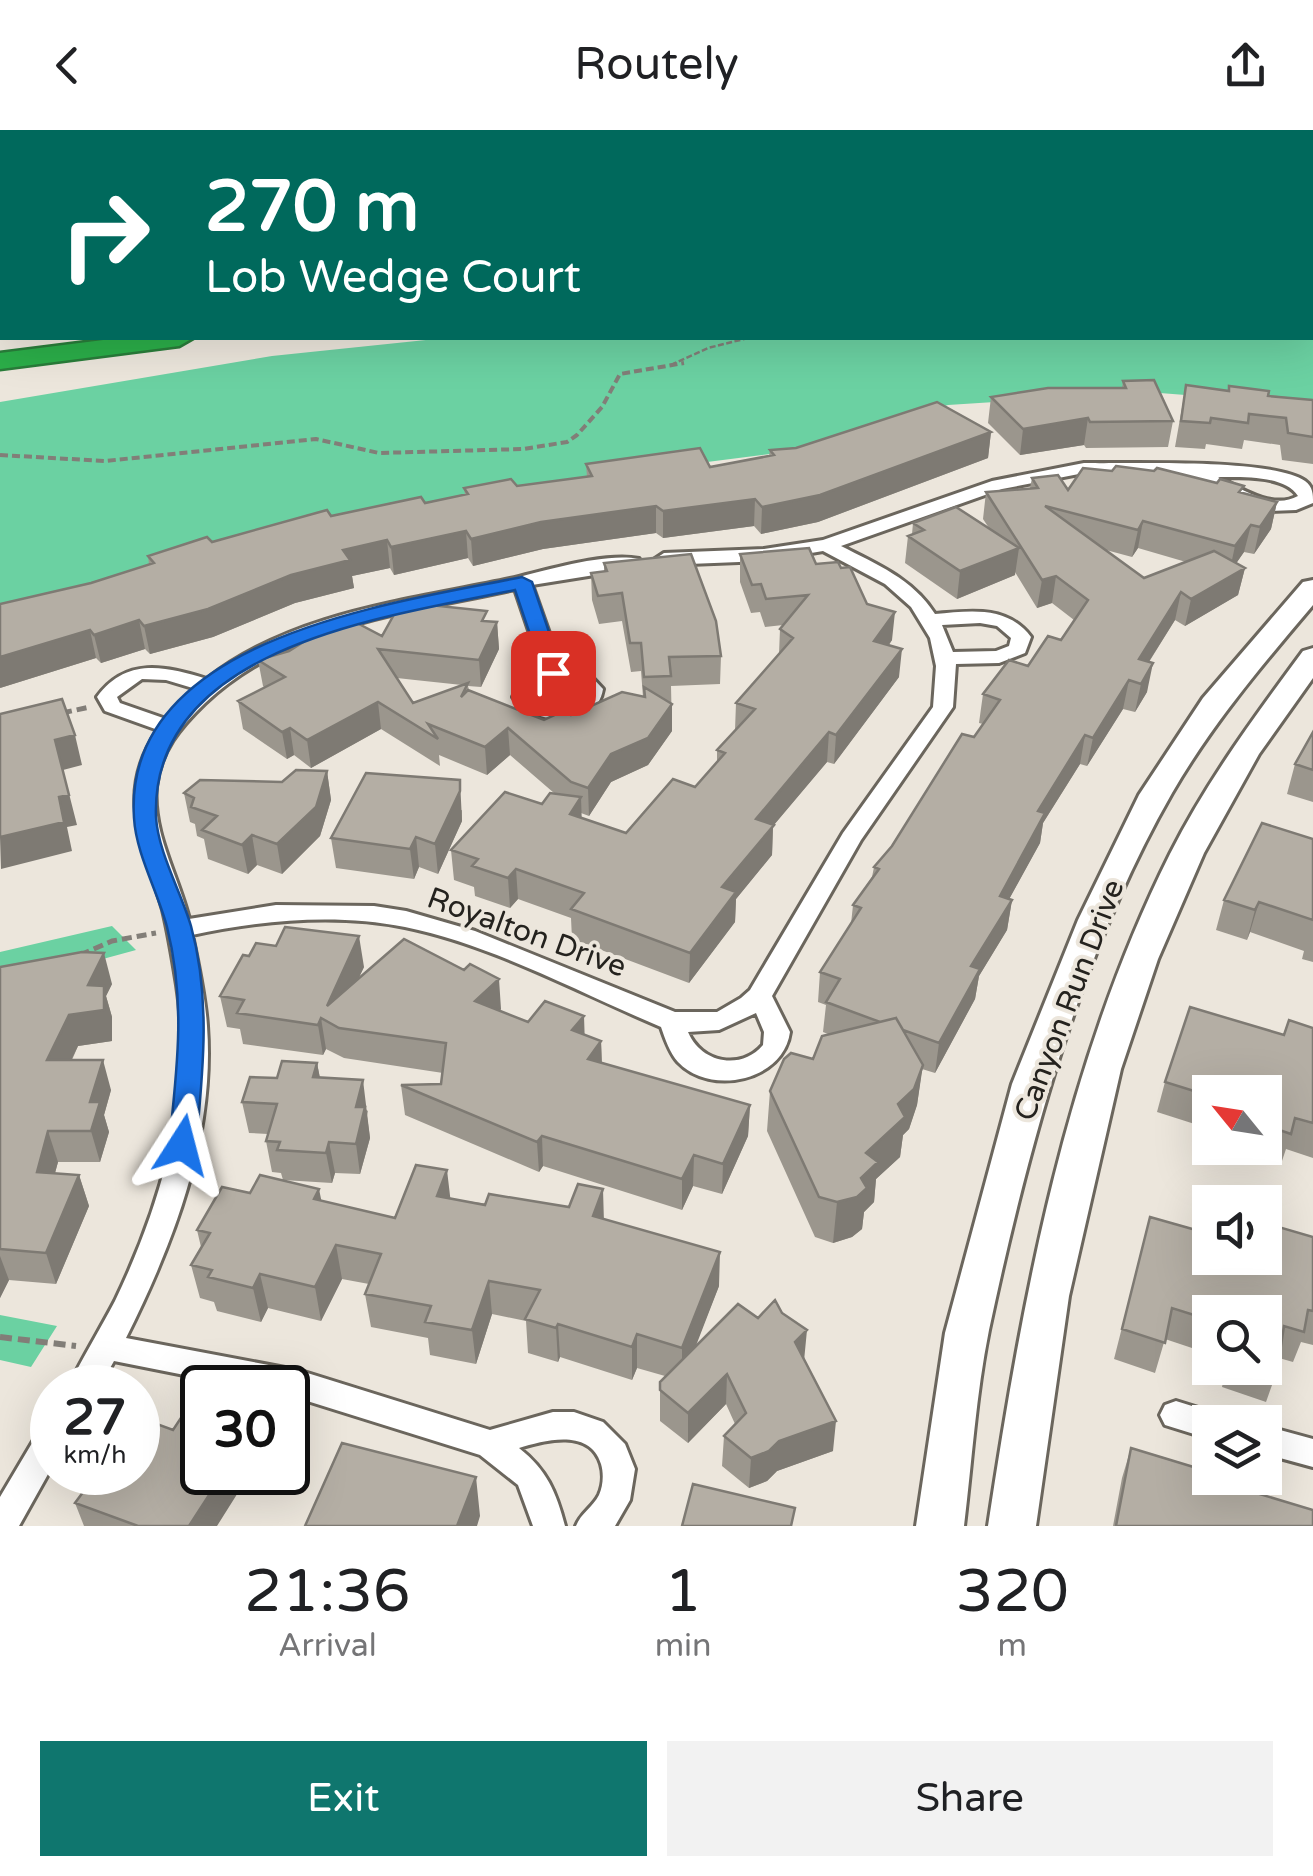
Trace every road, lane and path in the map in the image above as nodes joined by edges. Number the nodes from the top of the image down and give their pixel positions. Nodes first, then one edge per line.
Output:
1 (163, 340) edge
2 (740, 340) edge
3 (0, 361) edge
4 (0, 455) edge
5 (1198, 474) junction
6 (826, 546) junction
7 (522, 582) junction
8 (1313, 588) edge
9 (929, 620) junction
10 (1313, 657) edge
11 (944, 658) junction
12 (553, 673) dead end
13 (207, 686) junction
14 (108, 703) junction
15 (51, 715) edge
16 (170, 727) junction
17 (180, 929) junction
18 (69, 960) edge
19 (759, 996) junction
20 (671, 1021) junction
21 (0, 1337) edge
22 (106, 1347) junction
23 (95, 1365) edge
24 (1176, 1415) dead end
25 (1192, 1420) edge
26 (490, 1444) junction
27 (1282, 1445) edge
28 (1313, 1453) edge
29 (30, 1476) edge
30 (1, 1526) edge
31 (548, 1526) edge
32 (592, 1526) edge
33 (940, 1526) edge
34 (1012, 1526) edge

1 - 3 highway
2 - 4 path
5 - 5 street
5 - 6 street
6 - 7 street
6 - 9 street
7 - 12 street
7 - 13 street
8 - 33 street, Canyon Run Drive
9 - 11 street
9 - 11 street
10 - 34 street, Canyon Run Drive
11 - 19 street
13 - 14 street
13 - 16 street
14 - 15 path
14 - 16 street
16 - 17 street
17 - 18 path
17 - 20 street, Royalton Drive
17 - 22 street
19 - 20 street, Royalton Drive
19 - 20 street
21 - 22 path
22 - 23 street
22 - 26 street
24 - 25 street
26 - 31 street
26 - 32 street
27 - 28 street
29 - 30 street

